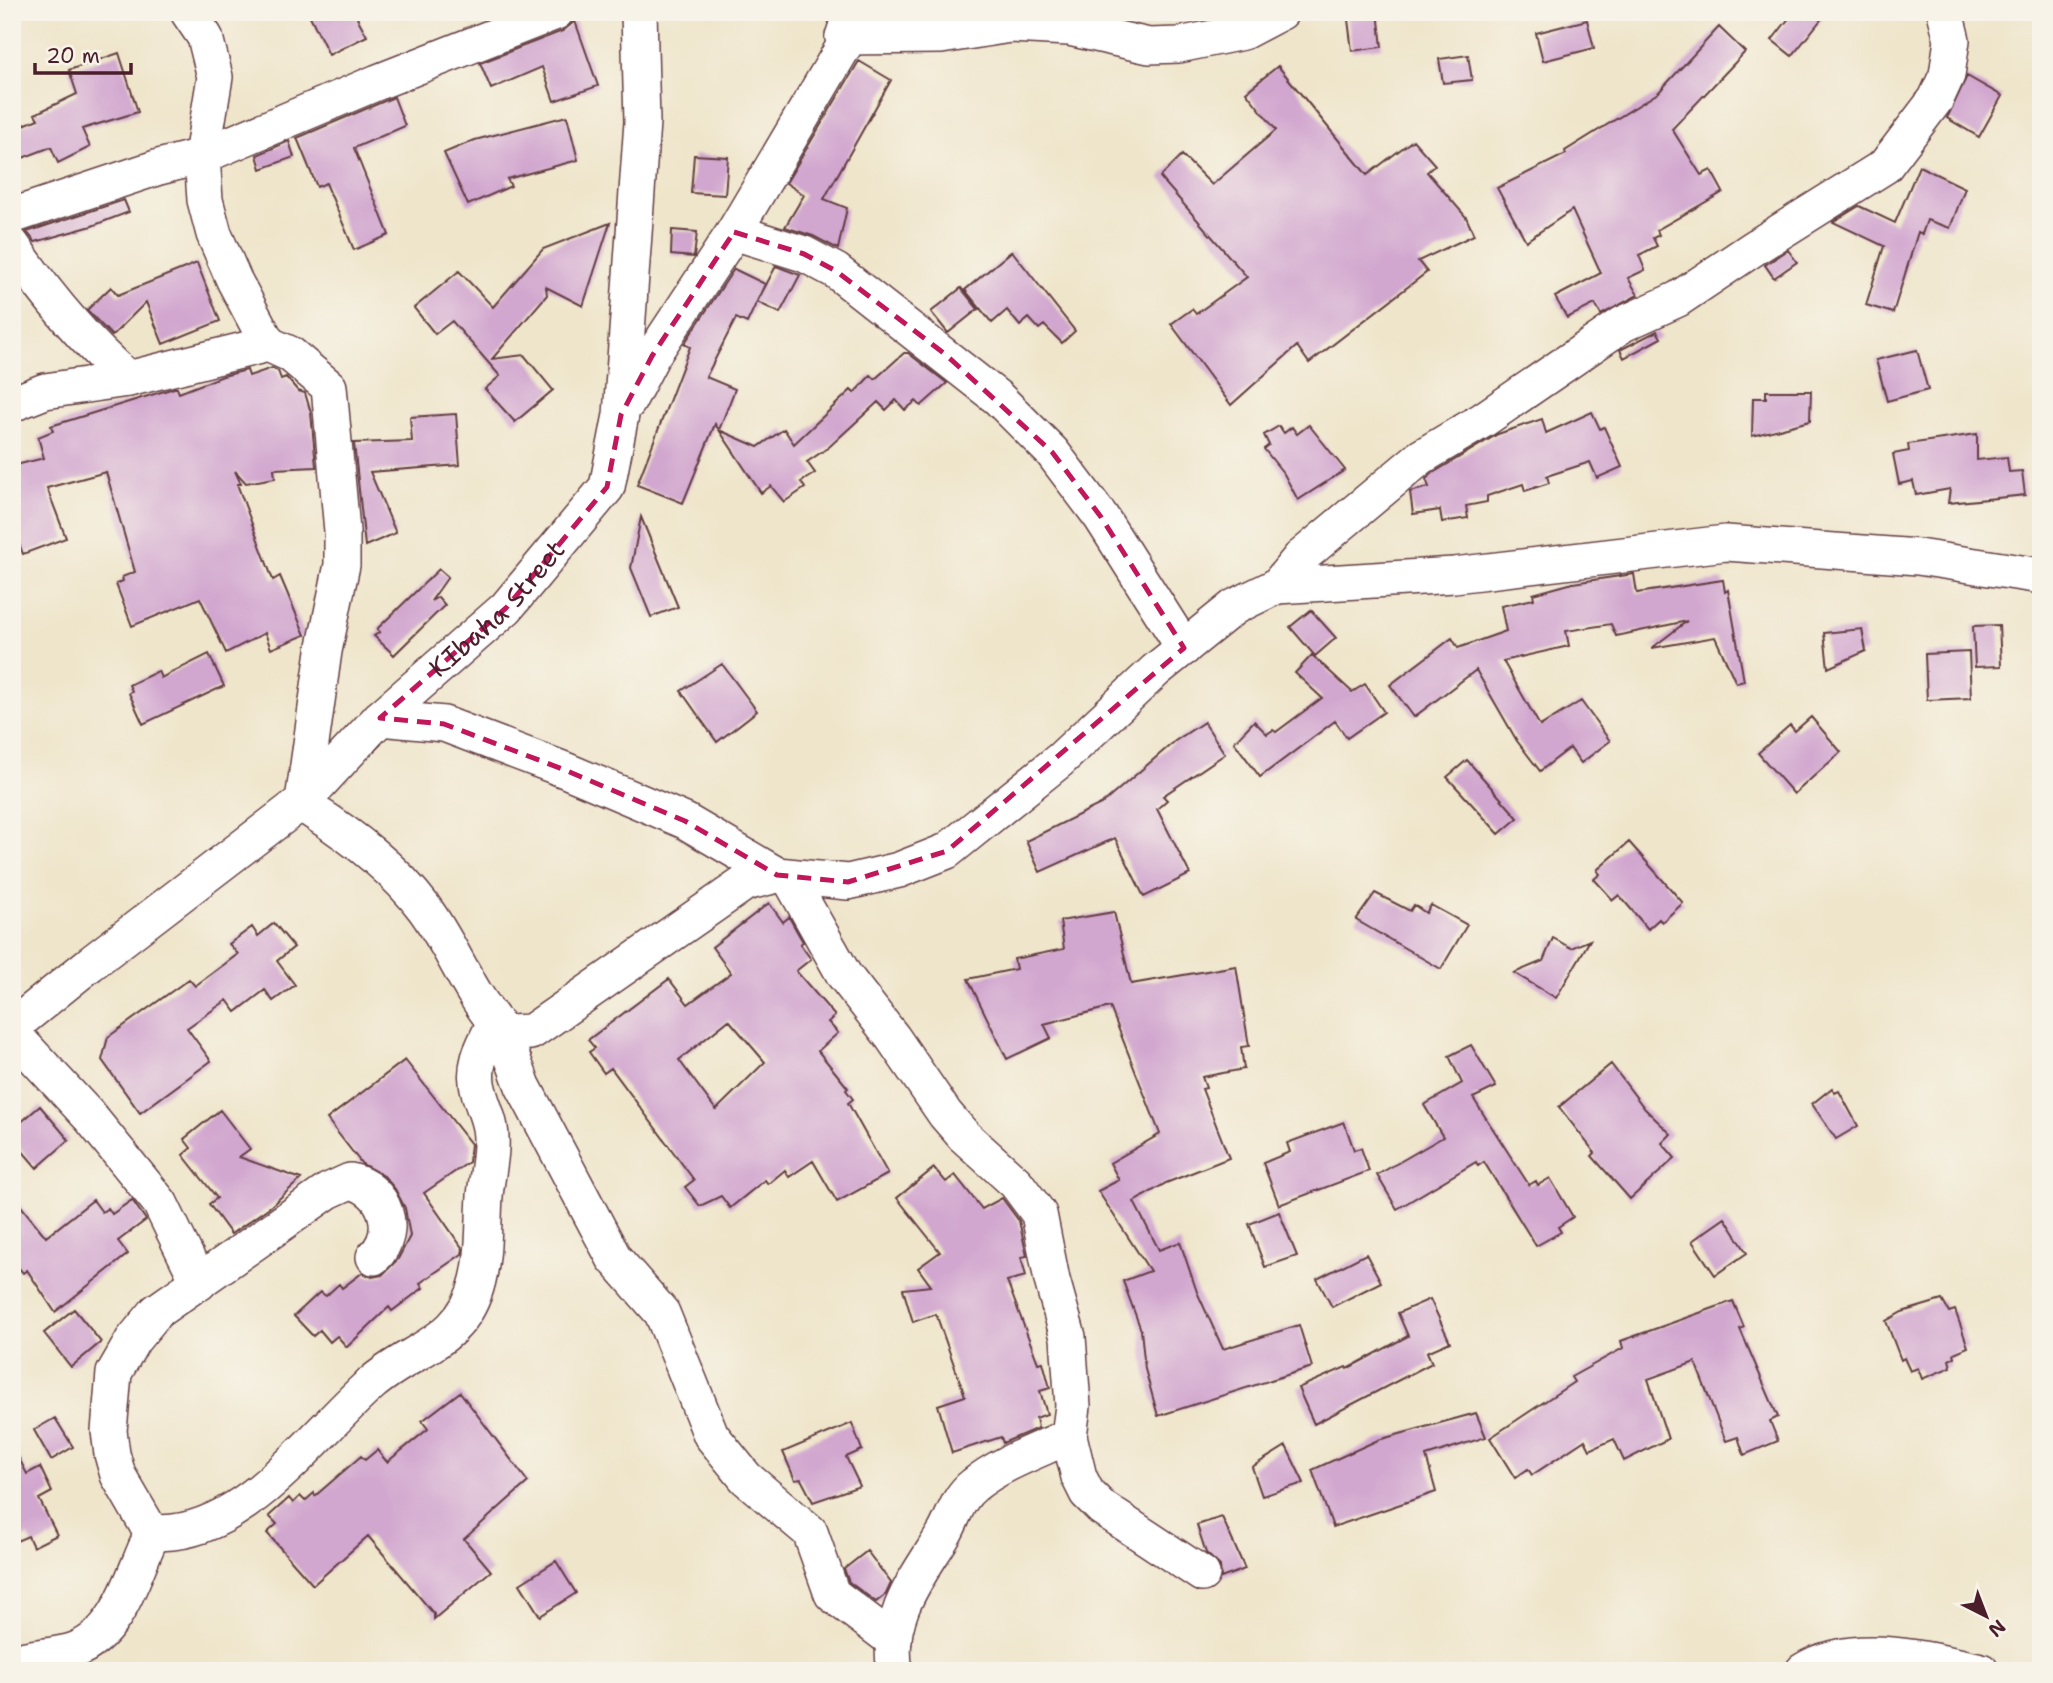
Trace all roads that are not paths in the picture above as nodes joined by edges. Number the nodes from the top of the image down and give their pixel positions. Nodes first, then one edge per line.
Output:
1 (188, 12) edge
2 (556, 12) edge
3 (639, 12) edge
4 (1281, 12) edge
5 (1945, 12) edge
6 (847, 24) edge
7 (202, 156) junction
8 (12, 215) edge
9 (734, 232) junction
10 (12, 245) edge
11 (268, 344) junction
12 (128, 379) junction
13 (12, 404) edge
14 (621, 415) junction
15 (2041, 576) edge
16 (1277, 586) junction
17 (1184, 648) junction
18 (380, 718) junction
19 (307, 806) junction
20 (783, 876) junction
21 (12, 1027) edge
22 (498, 1027) junction
23 (12, 1033) edge
24 (374, 1257) dead end
25 (199, 1283) junction
26 (1069, 1436) junction
27 (151, 1532) junction
28 (1202, 1574) dead end
29 (894, 1656) edge
30 (30, 1661) edge
31 (1803, 1671) edge
32 (1981, 1671) edge

1 - 7 street
2 - 7 street
3 - 14 street, KIbaha Street
4 - 6 street
5 - 16 street
6 - 9 street
7 - 8 street
7 - 11 street
9 - 14 street
9 - 17 street
10 - 12 street
11 - 12 street
11 - 19 street
12 - 13 street
14 - 18 street, KIbaha Street
15 - 16 street
16 - 17 street
17 - 20 street
18 - 19 street, KIbaha Street
18 - 20 street
19 - 21 street, KIbaha Street
19 - 22 street
20 - 22 street
20 - 26 street
22 - 27 street
22 - 29 street
23 - 25 street
24 - 25 street
25 - 27 street
26 - 28 street
26 - 29 street
27 - 30 street
31 - 32 street

